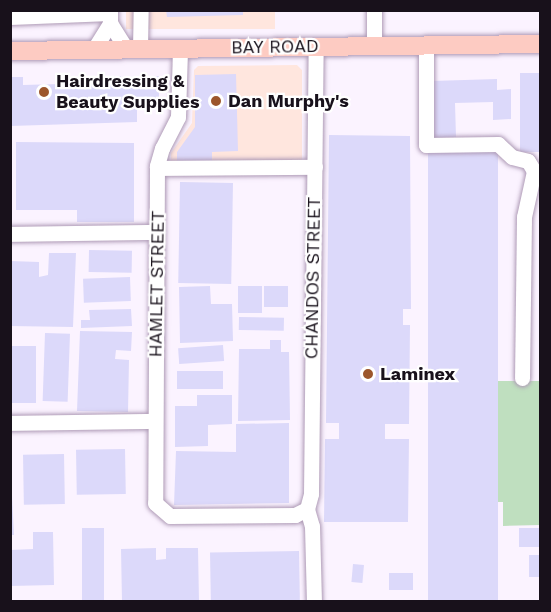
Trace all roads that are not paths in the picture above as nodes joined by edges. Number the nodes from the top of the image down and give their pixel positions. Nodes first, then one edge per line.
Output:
1 (141, 10) edge
2 (374, 10) edge
3 (110, 15) edge
4 (10, 16) edge
5 (540, 44) edge
6 (426, 45) junction
7 (374, 46) junction
8 (316, 47) junction
9 (94, 49) junction
10 (133, 49) junction
11 (180, 49) junction
12 (10, 51) edge
13 (315, 167) junction
14 (158, 168) junction
15 (157, 232) junction
16 (10, 234) edge
17 (522, 378) dead end
18 (155, 421) junction
19 (10, 423) edge
20 (307, 508) junction
21 (314, 602) edge

1 - 10 street
2 - 7 street
3 - 4 street
3 - 9 street
3 - 10 street
5 - 6 main road, BAY ROAD
6 - 7 main road, BAY ROAD
6 - 17 street
7 - 8 main road, BAY ROAD
8 - 11 main road, BAY ROAD
8 - 13 street, CHANDOS STREET
9 - 10 main road, BAY ROAD
9 - 12 main road, BAY ROAD
10 - 11 main road, BAY ROAD
11 - 14 street, HAMLET STREET
13 - 14 street
13 - 20 street, CHANDOS STREET
14 - 15 street, HAMLET STREET
15 - 16 street
15 - 18 street, HAMLET STREET
18 - 19 street
18 - 20 street, HAMLET STREET
20 - 21 street, CHANDOS STREET

